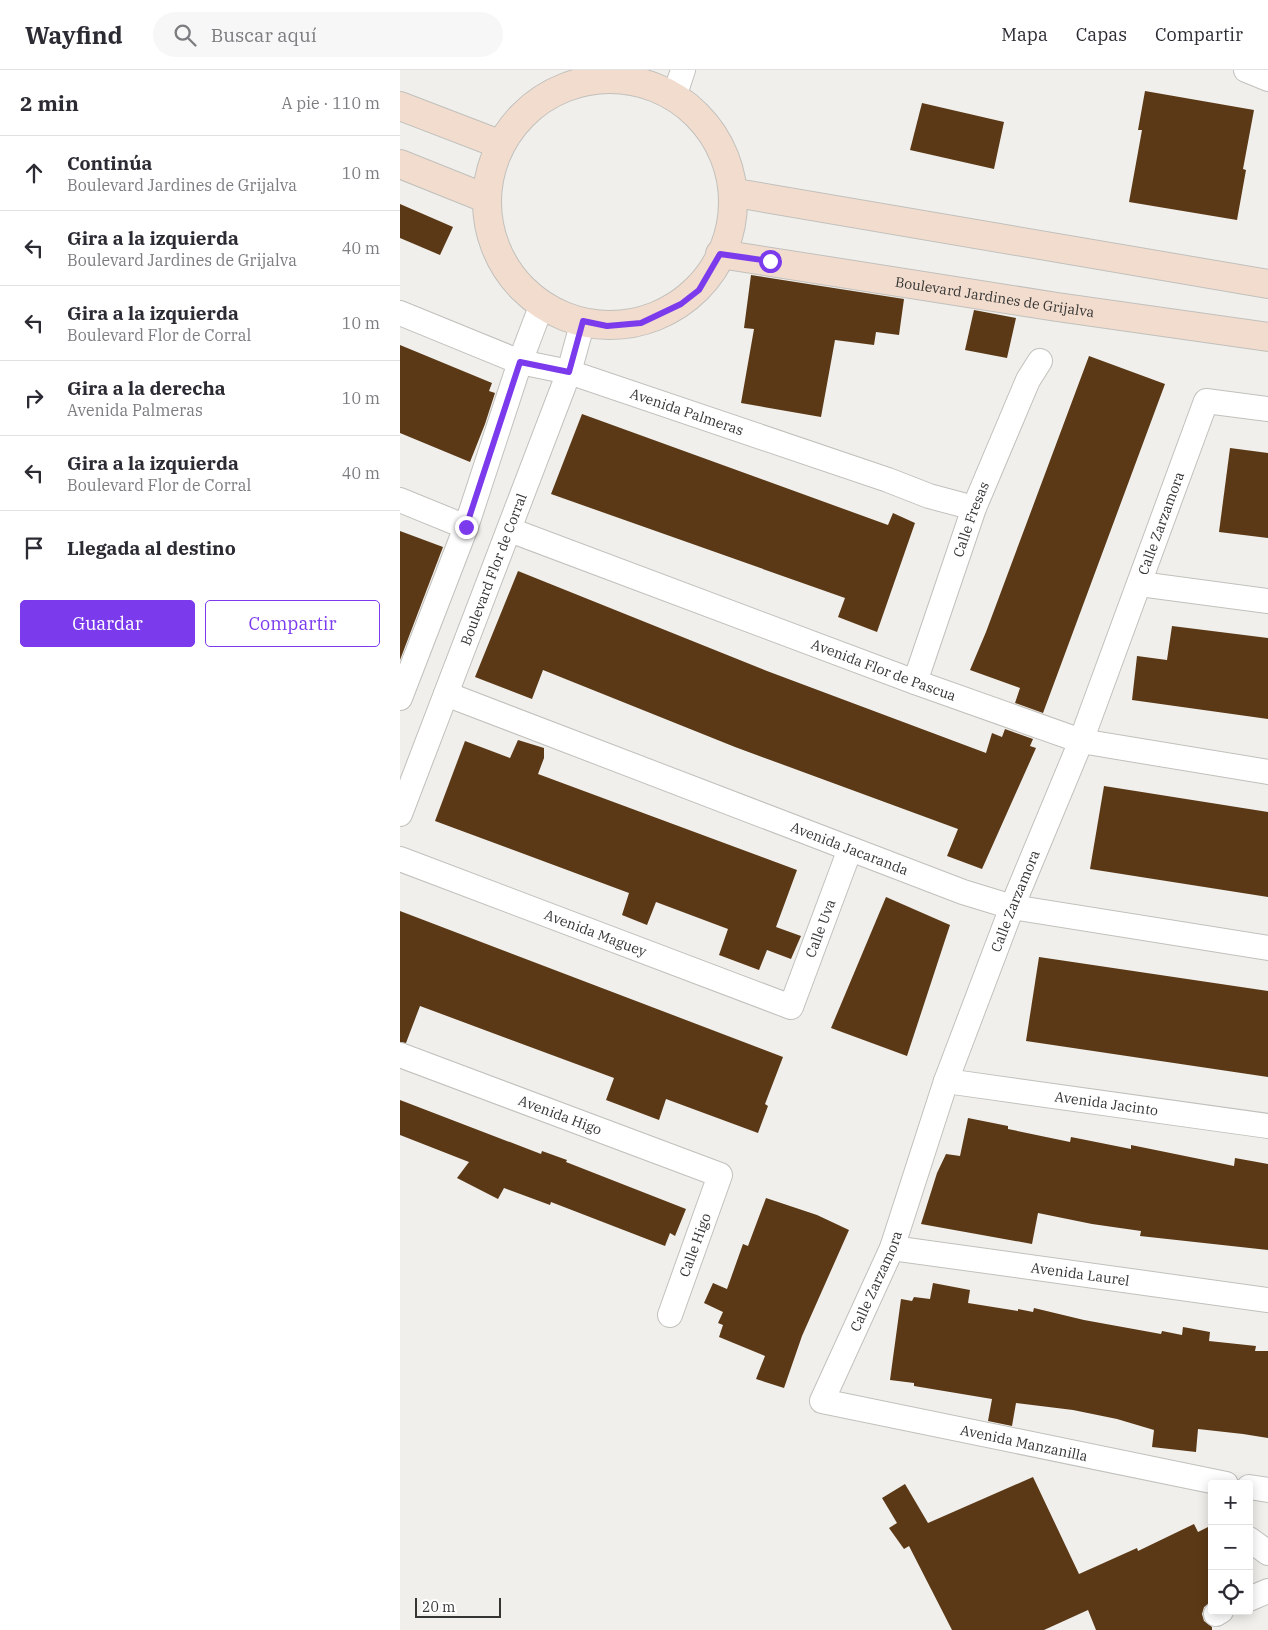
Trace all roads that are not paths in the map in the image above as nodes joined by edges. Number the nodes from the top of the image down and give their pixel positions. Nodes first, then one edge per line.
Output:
1 (683, 70) edge
2 (1246, 70) edge
3 (632, 76) edge
4 (1268, 78) edge
5 (674, 97) junction
6 (400, 106) edge
7 (499, 144) junction
8 (400, 164) edge
9 (736, 193) junction
10 (485, 198) junction
11 (720, 254) junction
12 (1268, 284) edge
13 (542, 304) junction
14 (400, 313) edge
15 (583, 321) junction
16 (1268, 337) edge
17 (1040, 360) dead end
18 (520, 362) junction
19 (569, 372) junction
20 (1268, 409) edge
21 (400, 500) edge
22 (974, 508) junction
23 (466, 527) junction
24 (510, 530) junction
25 (1140, 584) junction
26 (1268, 601) edge
27 (915, 682) junction
28 (401, 694) edge
29 (446, 694) junction
30 (1081, 741) junction
31 (1268, 772) edge
32 (400, 814) edge
33 (850, 849) junction
34 (400, 859) edge
35 (1012, 907) junction
36 (1268, 948) edge
37 (790, 1007) joint
38 (400, 1055) edge
39 (946, 1081) junction
40 (1268, 1126) edge
41 (720, 1175) joint
42 (892, 1248) junction
43 (1268, 1300) edge
44 (670, 1315) dead end
45 (822, 1401) joint
46 (1208, 1481) edge
47 (1253, 1488) edge
48 (1268, 1490) edge
49 (1253, 1542) edge
50 (1268, 1553) edge
51 (1268, 1591) edge
52 (1253, 1597) edge

1 - 5 street
2 - 4 street
3 - 5 street
3 - 7 street
5 - 9 street
6 - 7 street
7 - 10 street
8 - 10 street
9 - 11 street
9 - 12 street
10 - 13 street
11 - 15 street
11 - 16 street, Boulevard Jardines de Grijalva
13 - 15 street
13 - 18 street
14 - 18 street, Avenida Palmeras
15 - 19 street, Boulevard Flor de Corral
17 - 22 street, Calle Fresas
18 - 19 street, Avenida Palmeras
18 - 23 street
19 - 22 street, Avenida Palmeras
19 - 24 street, Boulevard Flor de Corral
20 - 25 street, Calle Zarzamora
21 - 23 street
22 - 27 street, Calle Fresas
23 - 28 street
24 - 27 street, Avenida Flor de Pascua
24 - 29 street, Boulevard Flor de Corral
25 - 26 street
25 - 30 street, Calle Zarzamora
27 - 30 street, Avenida Flor de Pascua
29 - 32 street, Boulevard Flor de Corral
29 - 33 street, Avenida Jacaranda
30 - 31 street, Avenida Flor de Pascua
30 - 35 street, Calle Zarzamora
33 - 35 street, Avenida Jacaranda
33 - 37 street, Calle Uva
34 - 37 street, Avenida Maguey
35 - 36 street, Avenida Jacaranda
35 - 39 street, Calle Zarzamora
38 - 41 street, Avenida Higo
39 - 40 street, Avenida Jacinto
39 - 42 street, Calle Zarzamora
41 - 44 street, Calle Higo
42 - 43 street, Avenida Laurel
42 - 45 street, Calle Zarzamora
45 - 46 street, Avenida Manzanilla
47 - 48 street
49 - 50 street
51 - 52 street

